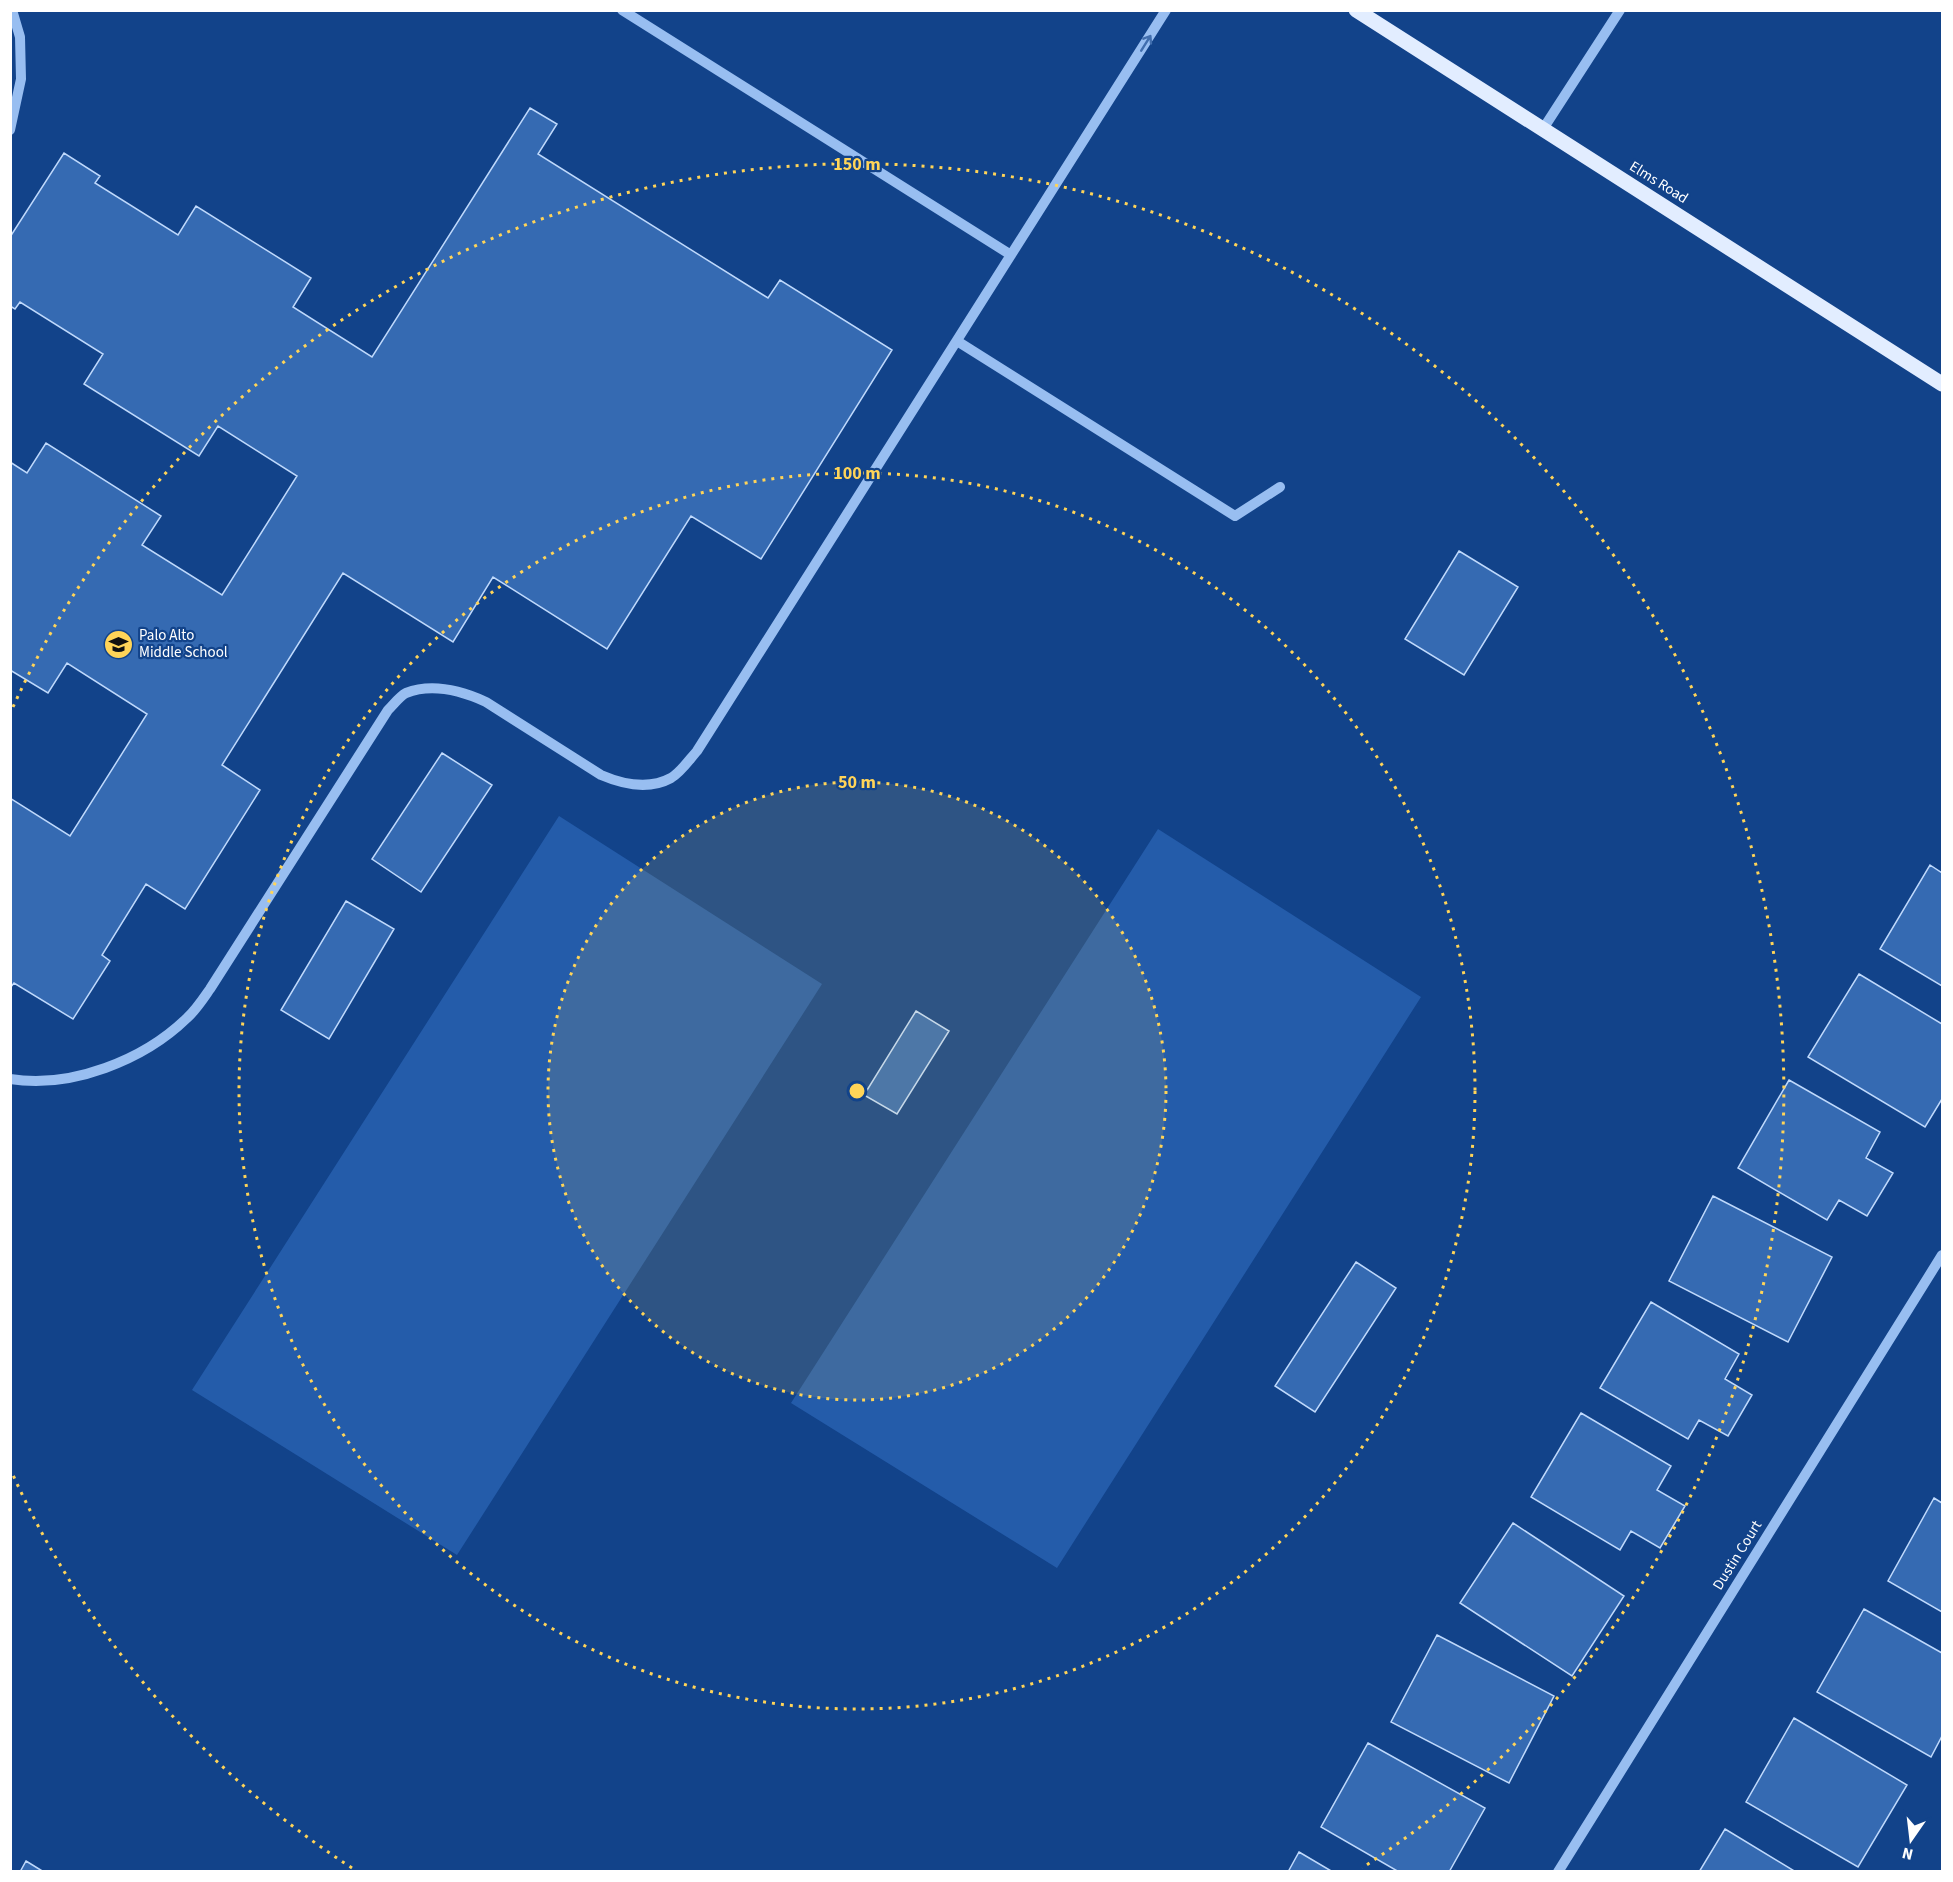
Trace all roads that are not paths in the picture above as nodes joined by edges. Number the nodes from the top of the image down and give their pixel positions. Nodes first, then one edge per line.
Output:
1 (12, 10) edge
2 (622, 10) edge
3 (1166, 10) edge
4 (1356, 10) edge
5 (1620, 10) edge
6 (1543, 129) junction
7 (10, 130) edge
8 (1011, 255) junction
9 (957, 341) junction
10 (1942, 384) edge
11 (1280, 487) dead end
12 (10, 1079) edge
13 (1942, 1256) edge
14 (1558, 1872) edge

1 - 7 street
2 - 8 street
8 -> 3 street
4 - 6 main road, Elms Road
5 - 6 street
6 - 10 main road, Elms Road
8 - 9 street
9 - 11 street
9 - 12 street
13 - 14 street, Dustin Court

